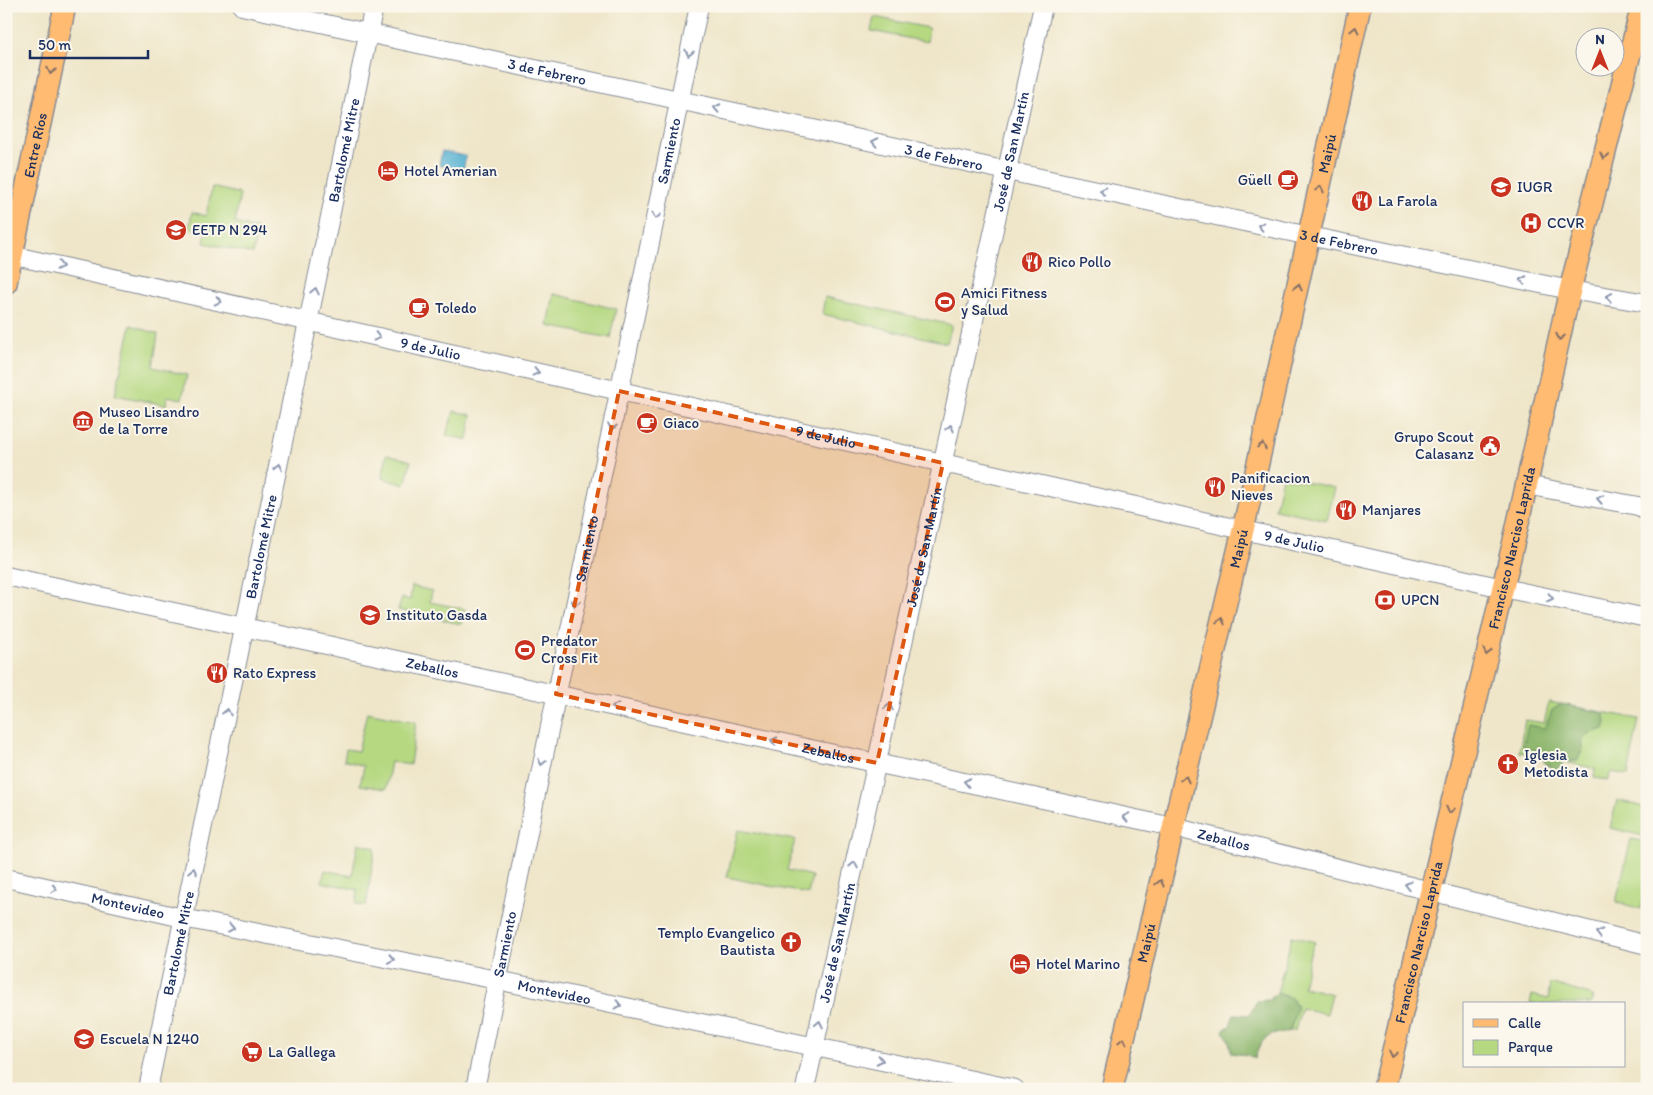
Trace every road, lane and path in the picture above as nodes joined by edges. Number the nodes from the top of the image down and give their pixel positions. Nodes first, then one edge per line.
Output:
1 (65, 6) edge
2 (242, 6) edge
3 (374, 6) edge
4 (699, 6) edge
5 (1043, 6) edge
6 (1360, 6) edge
7 (1642, 6) edge
8 (369, 32) junction
9 (680, 100) junction
10 (1007, 171) junction
11 (1309, 236) junction
12 (9, 255) edge
13 (6, 283) edge
14 (1570, 290) junction
15 (1647, 304) edge
16 (308, 321) junction
17 (620, 391) junction
18 (943, 463) junction
19 (1526, 485) junction
20 (1647, 510) edge
21 (1243, 530) junction
22 (6, 576) edge
23 (1503, 588) junction
24 (1647, 618) edge
25 (244, 627) junction
26 (556, 694) junction
27 (877, 763) junction
28 (1174, 827) junction
29 (6, 878) edge
30 (1431, 891) junction
31 (183, 918) junction
32 (1647, 945) edge
33 (497, 980) junction
34 (814, 1046) junction
35 (148, 1089) edge
36 (474, 1089) edge
37 (805, 1089) edge
38 (1015, 1089) edge
39 (1112, 1089) edge
40 (1384, 1089) edge

1 -> 12 main road, Entre Ríos
2 - 8 street, 3 de Febrero
3 - 8 street, Bartolomé Mitre
4 -> 9 street, Sarmiento
5 - 10 street, José de San Martín
11 -> 6 main road, Maipú
7 -> 14 main road, Francisco Narciso Laprida
8 - 9 street, 3 de Febrero
16 -> 8 street, Bartolomé Mitre
10 -> 9 street, 3 de Febrero
9 -> 17 street, Sarmiento
11 -> 10 street, 3 de Febrero
18 -> 10 street, José de San Martín
14 -> 11 street, 3 de Febrero
21 -> 11 main road, Maipú
12 - 13 main road, Entre Ríos
12 -> 16 street, 9 de Julio
15 -> 14 street, 3 de Febrero
14 -> 19 main road, Francisco Narciso Laprida
16 -> 17 street, 9 de Julio
25 -> 16 street, Bartolomé Mitre
17 - 18 street, 9 de Julio
17 -> 26 street, Sarmiento
18 - 21 street, 9 de Julio
27 -> 18 street, José de San Martín
20 -> 19 street
19 - 23 main road, Francisco Narciso Laprida
21 - 23 street, 9 de Julio
28 -> 21 main road, Maipú
22 - 25 street, Zeballos
23 -> 24 street, 9 de Julio
23 -> 30 main road, Francisco Narciso Laprida
25 - 26 street, Zeballos
31 -> 25 street, Bartolomé Mitre
27 -> 26 street, Zeballos
26 -> 33 street, Sarmiento
28 -> 27 street, Zeballos
34 -> 27 street, José de San Martín
30 -> 28 street, Zeballos
39 -> 28 main road, Maipú
29 -> 31 street, Montevideo
32 -> 30 street, Zeballos
30 -> 40 main road, Francisco Narciso Laprida
31 -> 33 street, Montevideo
31 - 35 street, Bartolomé Mitre
33 -> 34 street, Montevideo
33 - 36 street, Sarmiento
34 - 37 street, José de San Martín
34 -> 38 street, Montevideo

